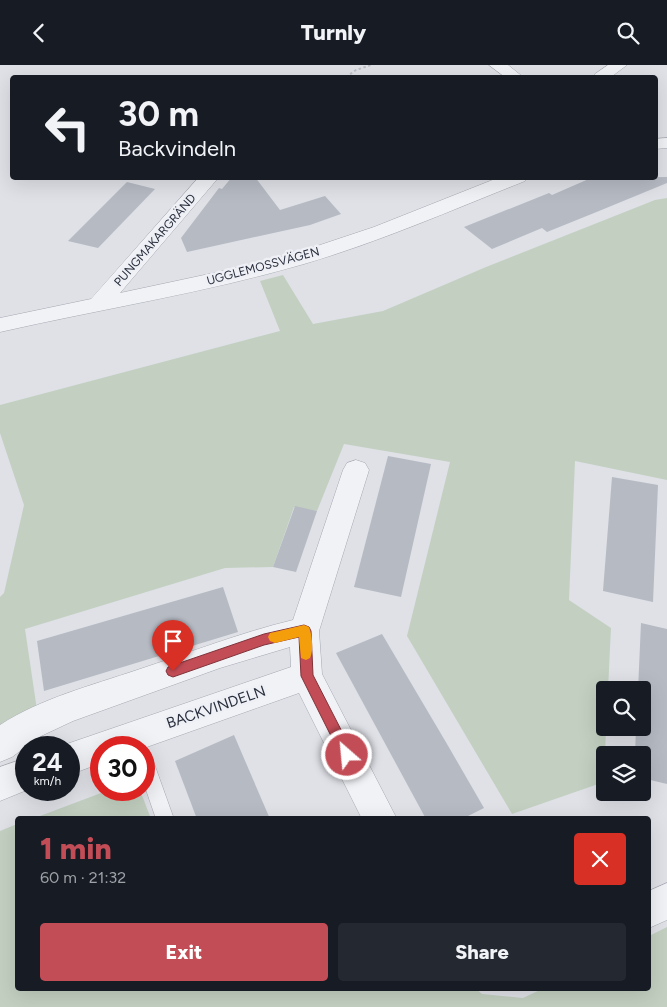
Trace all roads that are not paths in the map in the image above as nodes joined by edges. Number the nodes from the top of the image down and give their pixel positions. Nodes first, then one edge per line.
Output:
1 (497, 65) edge
2 (619, 65) edge
3 (512, 75) edge
4 (604, 75) edge
5 (207, 180) edge
6 (510, 180) edge
7 (100, 303) junction
8 (0, 325) edge
9 (356, 470) dead end
10 (304, 631) junction
11 (307, 676) junction
12 (155, 741) edge
13 (0, 746) edge
14 (15, 778) edge
15 (0, 783) edge
16 (155, 789) edge
17 (165, 816) edge
18 (378, 816) edge
19 (667, 901) edge
20 (651, 909) edge

1 - 3 street
2 - 4 street
5 - 7 street, PUNGMAKARGRÄND
6 - 7 street, UGGLEMOSSVÄGEN
7 - 8 street, UGGLEMOSSVÄGEN
9 - 10 street
10 - 11 street
10 - 13 street
11 - 12 street, BACKVINDELN
11 - 18 street
14 - 15 street
16 - 17 lane
19 - 20 street

